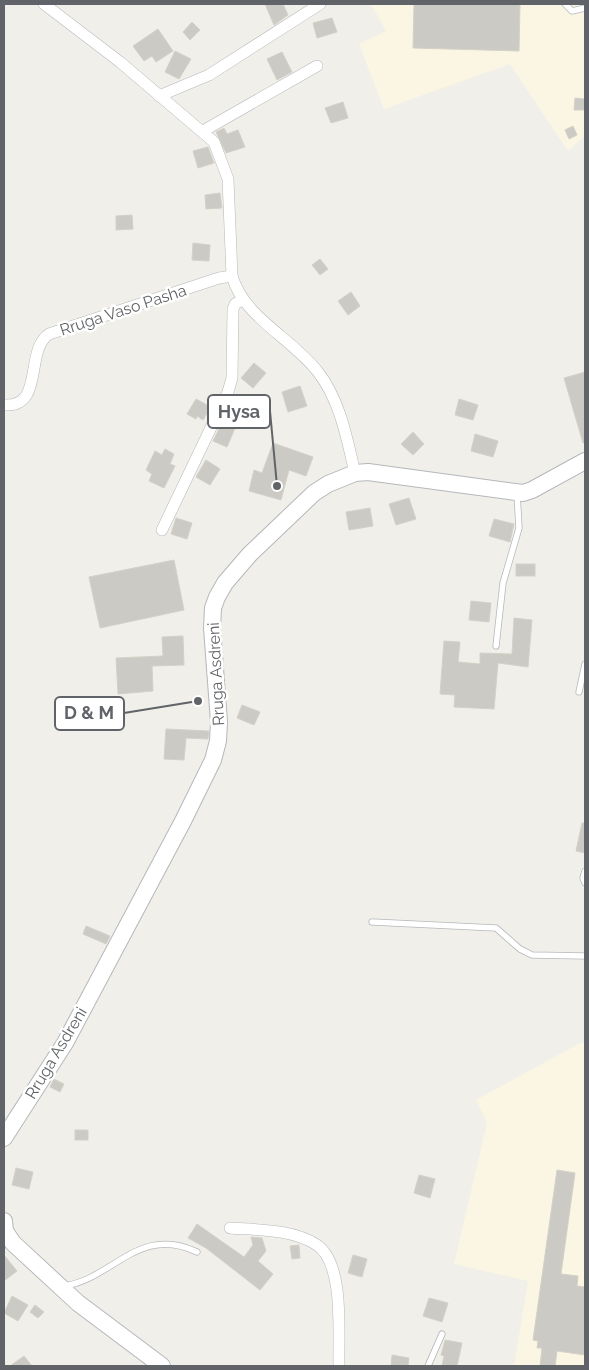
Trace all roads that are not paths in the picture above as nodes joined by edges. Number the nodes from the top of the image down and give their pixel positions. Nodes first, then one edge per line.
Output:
1 (44, 4) edge
2 (320, 4) edge
3 (565, 4) edge
4 (585, 8) edge
5 (317, 66) dead end
6 (159, 96) junction
7 (203, 131) junction
8 (232, 276) junction
9 (242, 300) junction
10 (4, 405) edge
11 (585, 461) edge
12 (355, 473) junction
13 (517, 492) junction
14 (162, 530) dead end
15 (496, 646) dead end
16 (585, 664) edge
17 (579, 692) dead end
18 (585, 871) edge
19 (585, 883) edge
20 (372, 922) dead end
21 (585, 956) edge
22 (4, 1138) edge
23 (4, 1221) edge
24 (230, 1228) dead end
25 (197, 1252) dead end
26 (60, 1286) junction
27 (442, 1334) dead end
28 (162, 1366) edge
29 (339, 1366) edge
30 (428, 1366) edge

1 - 6 street
2 - 6 street
3 - 4 lane
5 - 7 street
6 - 7 street
7 - 8 street
8 - 9 street
8 - 10 street, Rruga Vaso Pasha
9 - 12 street
9 - 14 street
11 - 13 street, Rruga Asdreni
12 - 13 street, Rruga Asdreni
12 - 22 street, Rruga Asdreni
13 - 15 lane
16 - 17 lane
18 - 19 lane
20 - 21 lane
23 - 26 street
24 - 29 street
25 - 26 lane
26 - 28 street
27 - 30 lane

